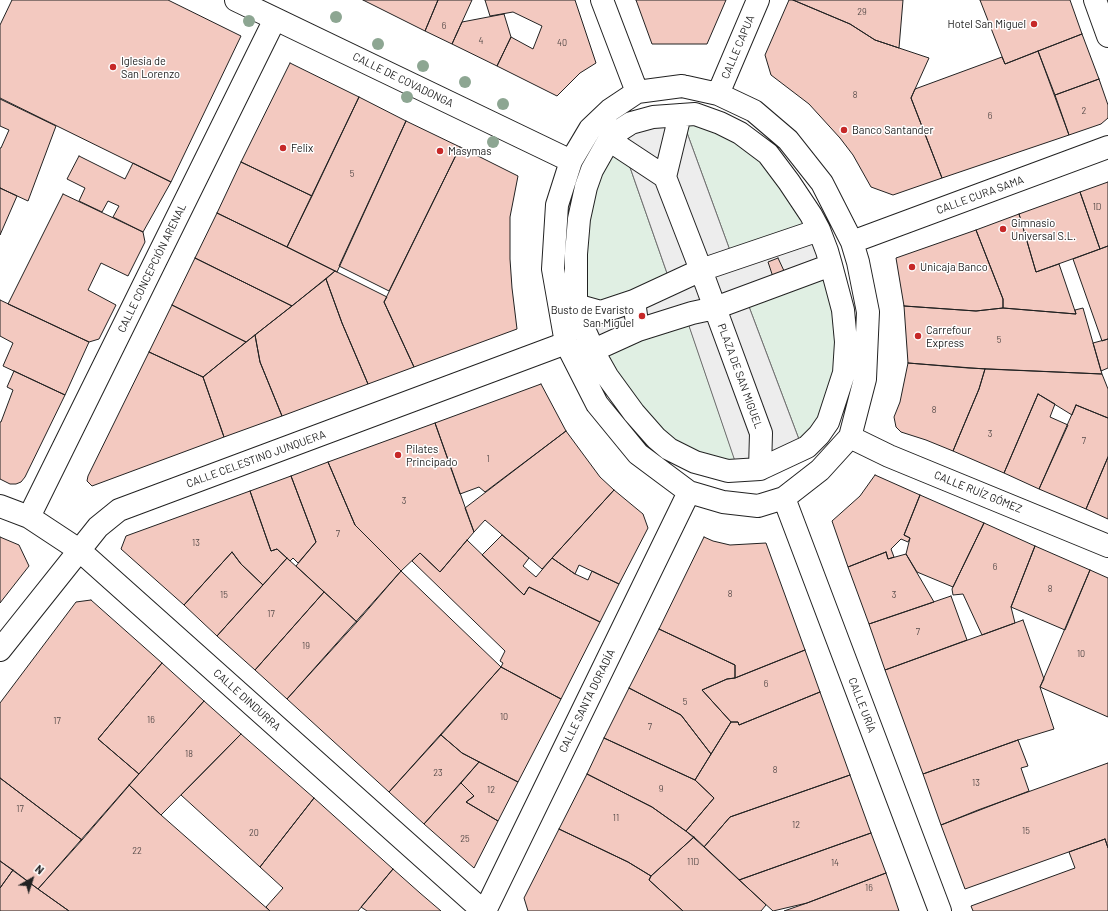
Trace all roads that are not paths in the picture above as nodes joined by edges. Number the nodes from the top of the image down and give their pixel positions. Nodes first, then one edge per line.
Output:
1 (236, 0) edge
2 (602, 0) edge
3 (758, 0) edge
4 (1095, 0) edge
5 (275, 19) junction
6 (1108, 36) edge
7 (637, 92) junction
8 (718, 94) junction
9 (687, 114) junction
10 (609, 140) junction
11 (1108, 147) edge
12 (571, 161) junction
13 (665, 177) junction
14 (819, 230) junction
15 (852, 242) junction
16 (831, 265) junction
17 (701, 270) junction
18 (634, 301) junction
19 (576, 305) junction
20 (715, 308) junction
21 (638, 330) junction
22 (566, 343) junction
23 (594, 350) junction
24 (850, 437) junction
25 (760, 469) junction
26 (689, 492) junction
27 (784, 498) junction
28 (0, 506) edge
29 (29, 518) junction
30 (1108, 546) edge
31 (79, 550) junction
32 (0, 650) edge
33 (484, 911) edge
34 (940, 911) edge

1 - 5 street, CALLE DE COVADONGA
2 - 7 street
3 - 8 street, CALLE CAPUA
4 - 6 street
5 - 12 street, CALLE DE COVADONGA
5 - 29 street, CALLE CONCEPCIÓN ARENAL
7 - 8 street
7 - 12 street
8 - 15 street
9 - 10 street
9 - 13 street
9 - 14 street
10 - 13 street
10 - 19 street
11 - 15 street, CALLE CURA SAMA
12 - 22 street
13 - 17 street, PLAZA DE SAN MIGUEL
14 - 16 street
14 - 17 street
15 - 24 street
16 - 20 street
16 - 25 street
17 - 18 street
17 - 20 street, PLAZA DE SAN MIGUEL
18 - 19 street
18 - 21 street
19 - 23 street
20 - 21 street
20 - 25 street, PLAZA DE SAN MIGUEL
21 - 23 street
22 - 26 street
22 - 31 street, CALLE CELESTINO JUNQUERA
23 - 25 street
24 - 27 street
24 - 30 street, CALLE RUÍZ GÓMEZ
26 - 27 street
26 - 33 street, CALLE SANTA DORADÍA
27 - 34 street, CALLE URÍA
28 - 29 street, CALLE DINDURRA
29 - 31 street, CALLE DINDURRA
31 - 32 street, CALLE CELESTINO JUNQUERA
31 - 33 street, CALLE DINDURRA

